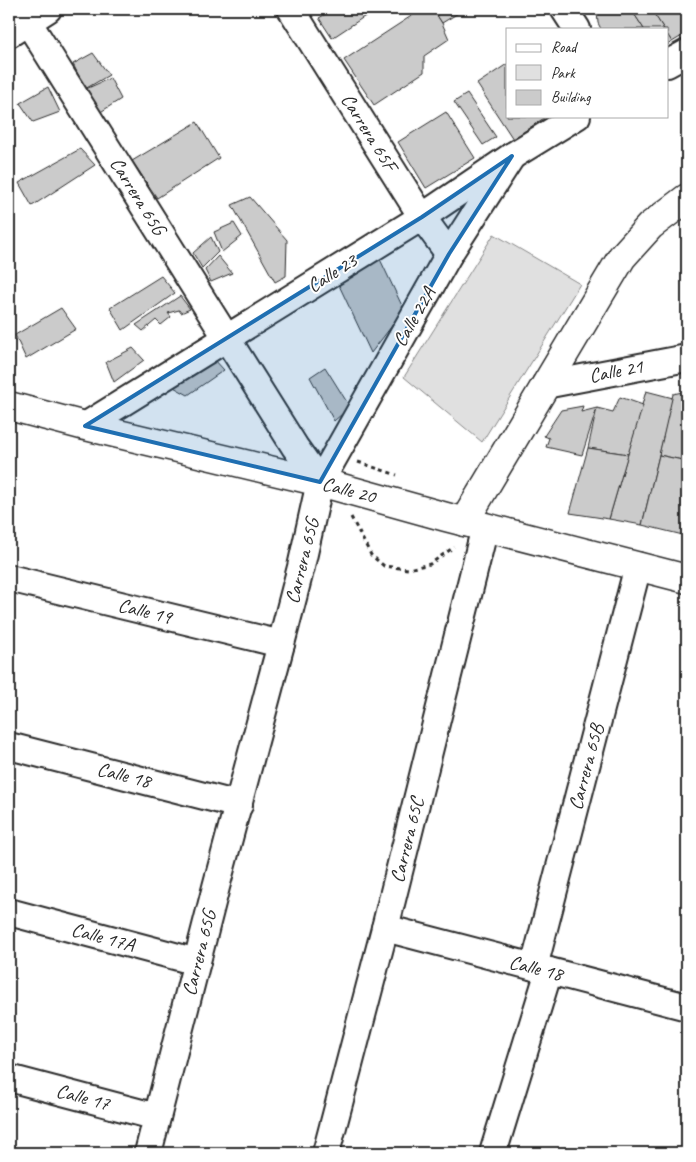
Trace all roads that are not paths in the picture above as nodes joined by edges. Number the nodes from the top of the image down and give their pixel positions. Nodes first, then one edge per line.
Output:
1 (291, 9) edge
2 (564, 9) edge
3 (26, 18) edge
4 (576, 28) edge
5 (687, 53) edge
6 (668, 63) edge
7 (574, 118) edge
8 (512, 156) junction
9 (687, 198) edge
10 (422, 217) junction
11 (450, 254) junction
12 (228, 338) junction
13 (687, 358) edge
14 (545, 385) junction
15 (9, 406) edge
16 (85, 426) junction
17 (320, 482) junction
18 (470, 530) junction
19 (638, 566) junction
20 (9, 578) edge
21 (687, 579) edge
22 (281, 644) junction
23 (9, 746) edge
24 (239, 805) junction
25 (9, 912) edge
26 (385, 928) junction
27 (197, 962) junction
28 (542, 969) junction
29 (687, 1006) edge
30 (9, 1078) edge
31 (157, 1117) junction
32 (148, 1153) edge
33 (326, 1153) edge
34 (493, 1153) edge

1 - 10 street, Carrera 65F
2 - 4 street
3 - 12 street, Carrera 65G
5 - 6 street
7 - 8 street, Calle 23
8 - 10 street, Calle 23
8 - 11 street, Calle 22A
9 - 14 street
10 - 11 street, Carrera 65F
10 - 12 street, Calle 23
11 - 17 street, Calle 22A
12 - 16 street, Calle 23
12 - 17 street, Carrera 65G
13 - 14 street, Calle 21
14 - 18 street
15 - 16 street, Calle 20
16 - 17 street, Calle 20
17 - 18 street, Calle 20
17 - 22 street, Carrera 65G
18 - 19 street, Calle 20
18 - 26 street, Carrera 65C
19 - 21 street, Calle 20
19 - 28 street, Carrera 65B
20 - 22 street, Calle 19
22 - 24 street, Carrera 65G
23 - 24 street, Calle 18
24 - 27 street, Carrera 65G
25 - 27 street, Calle 17A
26 - 28 street, Calle 18
26 - 33 street, Carrera 65C
27 - 31 street, Carrera 65G
28 - 29 street, Calle 18
28 - 34 street, Carrera 65B
30 - 31 street, Calle 17
31 - 32 street, Carrera 65G

